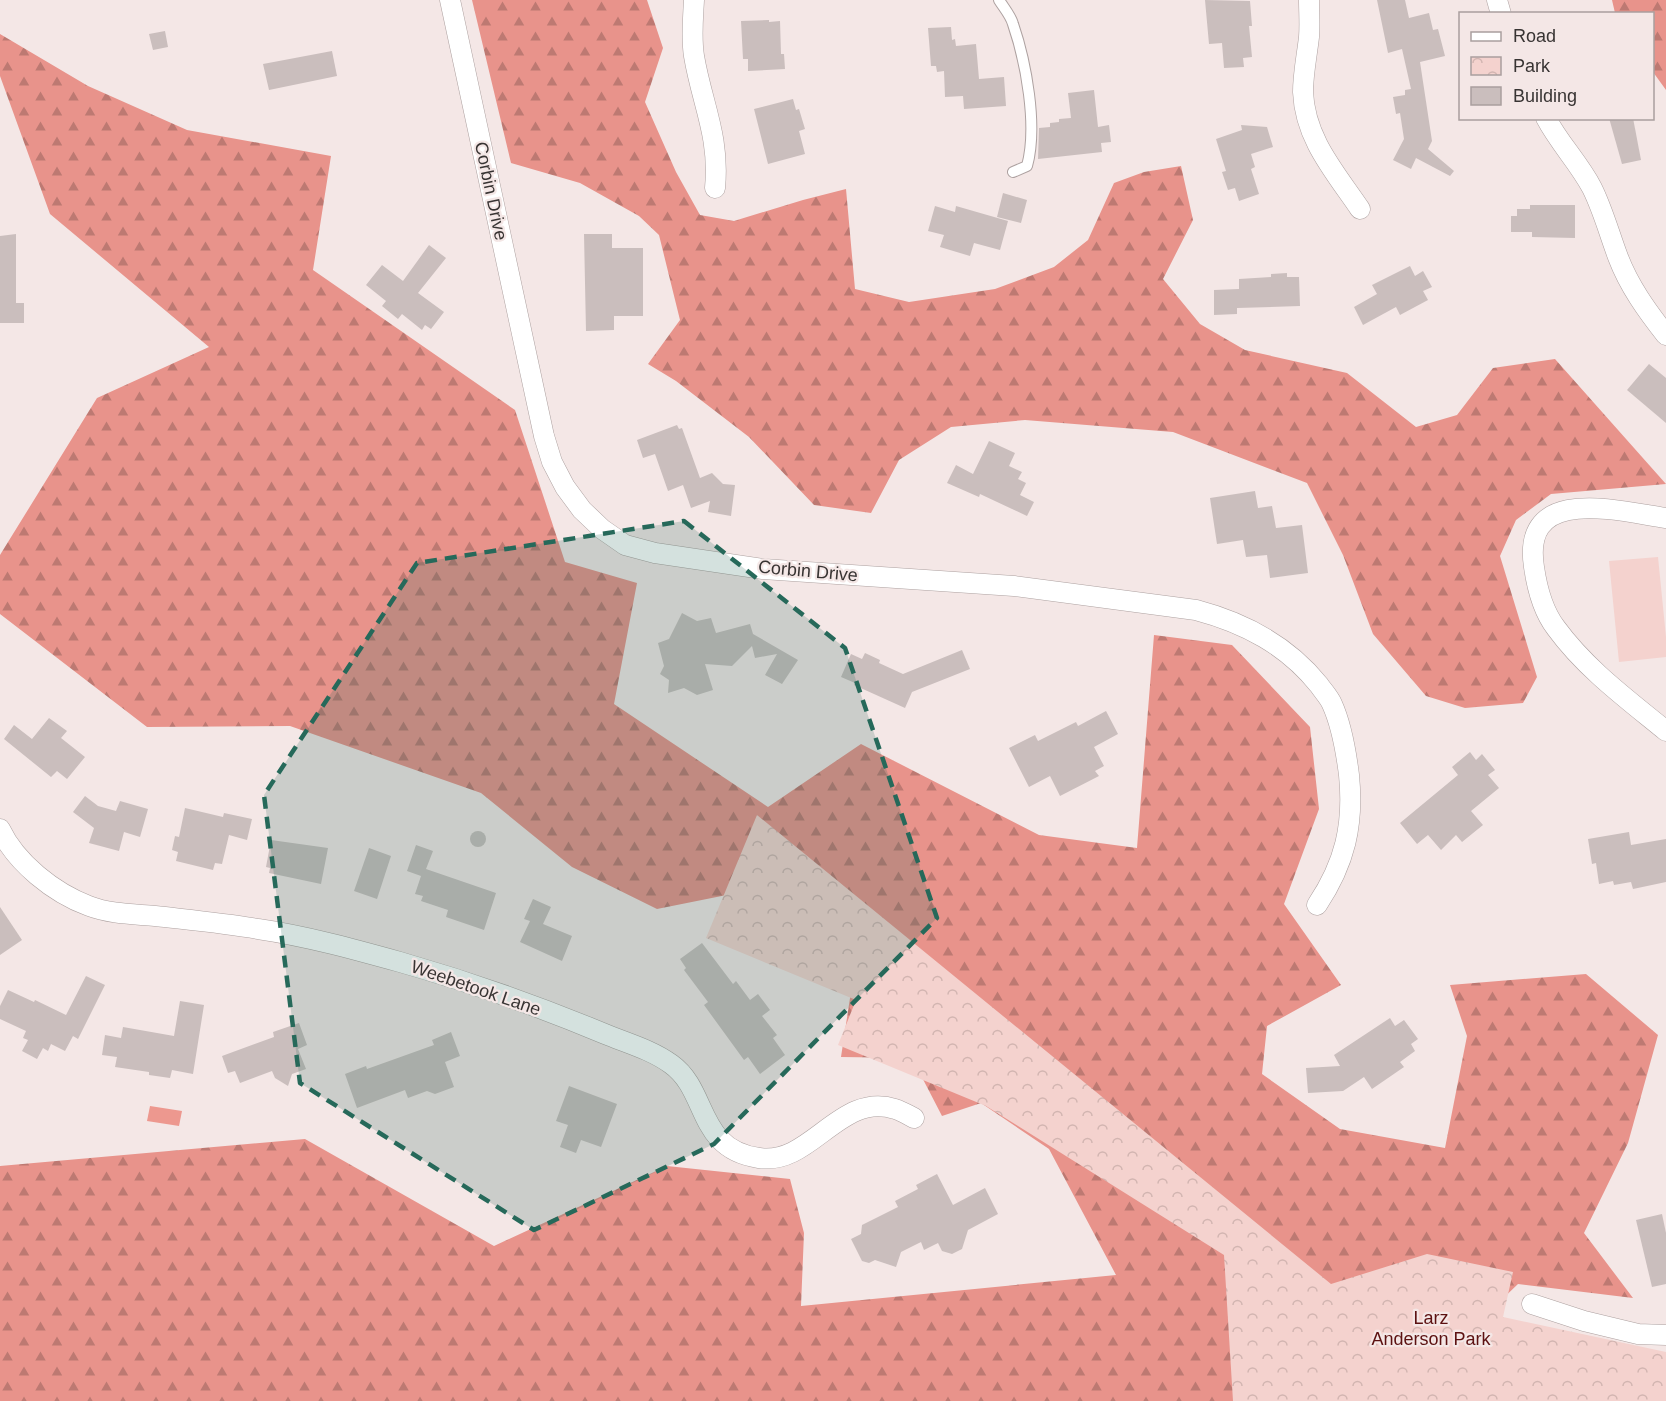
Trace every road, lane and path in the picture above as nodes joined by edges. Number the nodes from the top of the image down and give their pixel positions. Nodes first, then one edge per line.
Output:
1 (450, 0) edge
2 (694, 0) edge
3 (999, 0) edge
4 (1308, 0) edge
5 (1547, 120) edge
6 (1013, 172) dead end
7 (715, 188) dead end
8 (1360, 209) dead end
9 (1666, 335) edge
10 (1666, 518) edge
11 (1666, 731) edge
12 (0, 829) edge
13 (1317, 905) dead end
14 (914, 1118) dead end
15 (1532, 1304) dead end
16 (1666, 1335) edge

1 - 13 street, Corbin Drive
2 - 7 street
3 - 6 lane
4 - 8 street
5 - 9 street
10 - 11 street
12 - 14 street, Weebetook Lane
15 - 16 street

